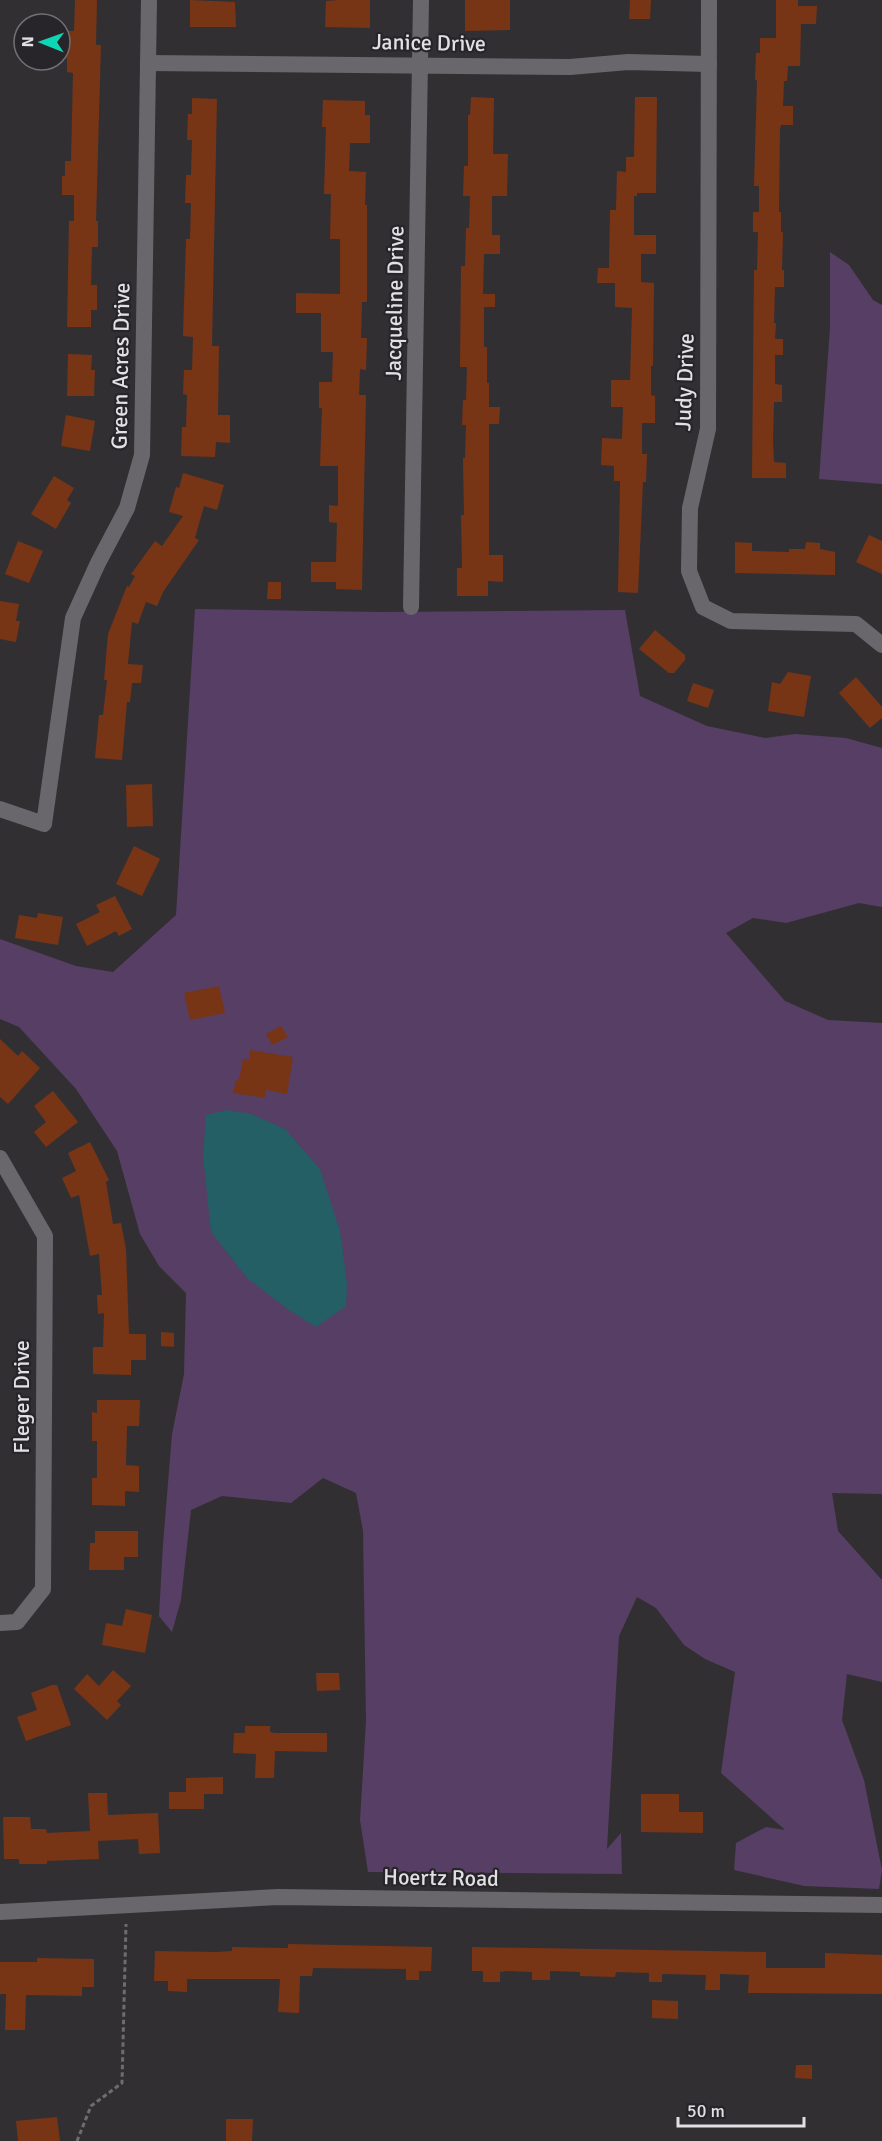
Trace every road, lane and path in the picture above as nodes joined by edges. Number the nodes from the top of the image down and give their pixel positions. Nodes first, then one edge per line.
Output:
1 (149, 0) edge
2 (422, 0) edge
3 (709, 0) edge
4 (148, 63) junction
5 (420, 64) junction
6 (709, 64) junction
7 (411, 607) dead end
8 (882, 645) edge
9 (0, 809) edge
10 (0, 1158) edge
11 (0, 1623) edge
12 (882, 1905) edge
13 (0, 1912) edge
14 (126, 1924) dead end
15 (77, 2141) edge

1 - 4 street, Green Acres Drive
2 - 5 street, Jacqueline Drive
3 - 6 street, Judy Drive
4 - 5 street, Janice Drive
4 - 9 street, Green Acres Drive
5 - 6 street, Janice Drive
5 - 7 street, Jacqueline Drive
6 - 8 street, Judy Drive
10 - 11 street, Fleger Drive
12 - 13 street, Hoertz Road
14 - 15 path

